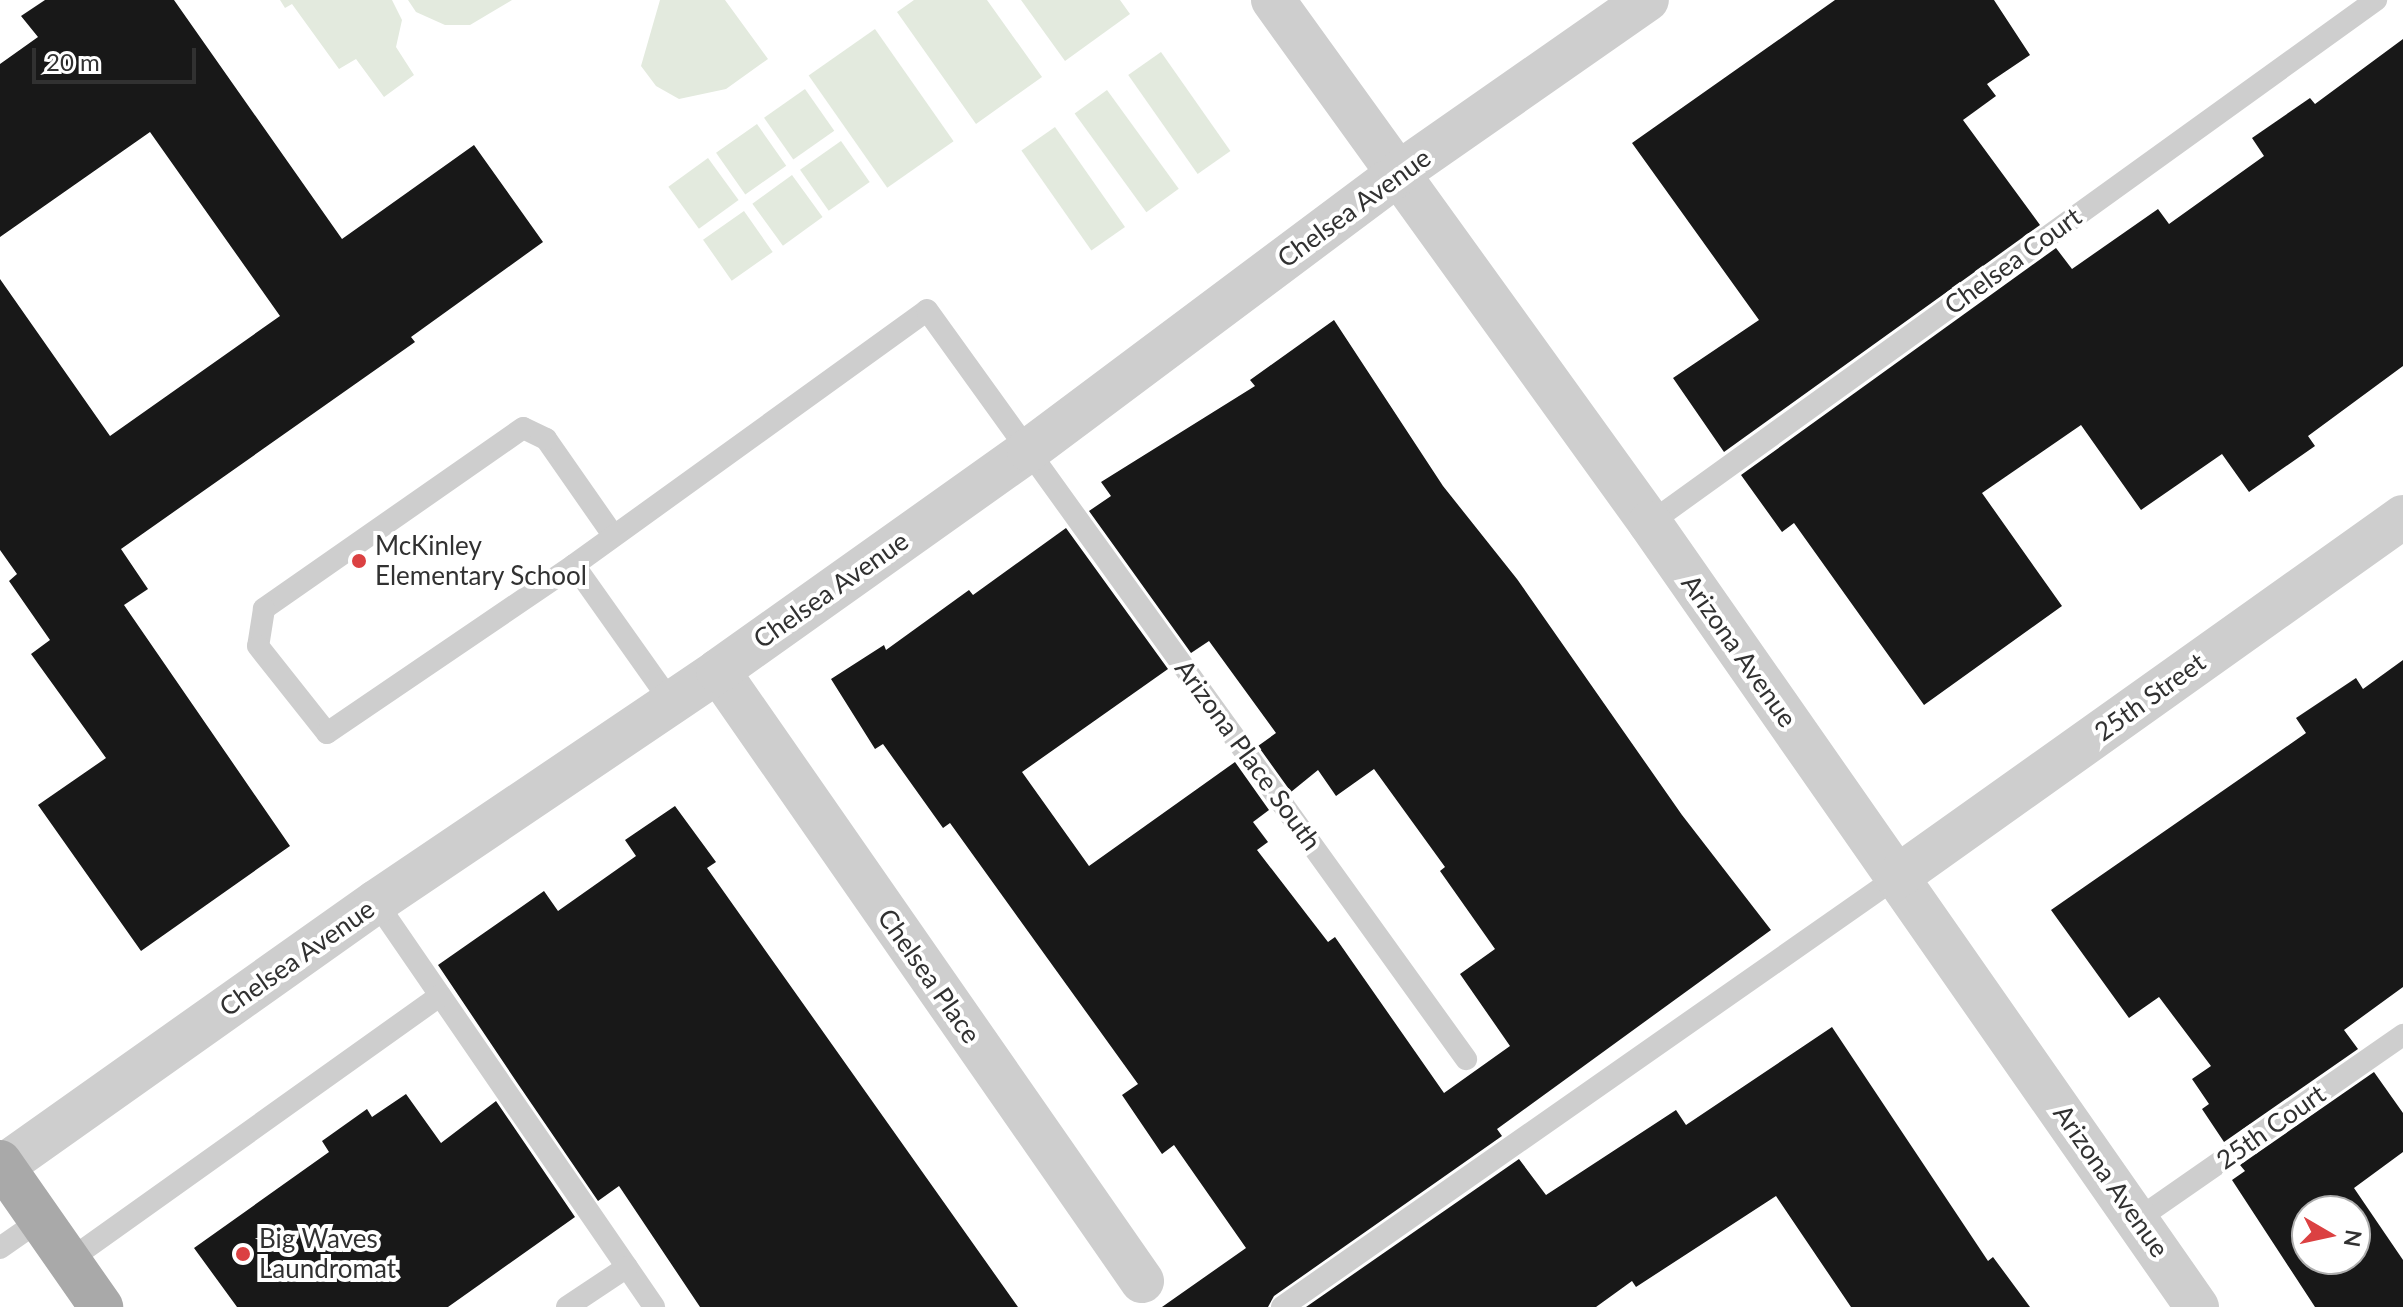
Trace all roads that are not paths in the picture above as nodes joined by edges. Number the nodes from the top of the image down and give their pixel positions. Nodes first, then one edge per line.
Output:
1 (1273, 0) edge
2 (1647, 0) edge
3 (2376, 0) edge
4 (1400, 172) junction
5 (1029, 450) junction
6 (2403, 517) edge
7 (1650, 523) junction
8 (613, 535) junction
9 (574, 565) junction
10 (718, 671) junction
11 (671, 702) junction
12 (1897, 877) junction
13 (376, 902) junction
14 (440, 996) junction
15 (2403, 1035) edge
16 (1466, 1059) dead end
17 (2, 1164) edge
18 (2138, 1219) junction
19 (40, 1220) junction
20 (0, 1248) edge
21 (68, 1261) junction
22 (627, 1267) junction
23 (1142, 1281) dead end
24 (101, 1307) edge
25 (567, 1307) edge
26 (654, 1307) edge
27 (1282, 1307) edge
28 (2197, 1307) edge

1 - 4 street, Arizona Avenue
2 - 4 street, Chelsea Avenue
3 - 7 lane, Chelsea Court
4 - 5 street, Chelsea Avenue
4 - 7 street, Arizona Avenue
5 - 8 lane, Arizona Place South
5 - 10 street, Chelsea Avenue
5 - 16 lane, Arizona Place South
6 - 12 street, 25th Street
7 - 12 street, Arizona Avenue
8 - 9 lane
8 - 9 lane
9 - 11 lane
10 - 11 street, Chelsea Avenue
10 - 23 street, Chelsea Place
11 - 13 street, Chelsea Avenue
12 - 18 street, Arizona Avenue
12 - 27 lane
13 - 14 lane
13 - 17 street, Chelsea Avenue
14 - 21 lane
14 - 22 lane
15 - 18 lane, 25th Court
17 - 19 main road
18 - 28 street, Arizona Avenue
19 - 20 lane
19 - 21 main road
21 - 24 main road
22 - 25 lane
22 - 26 lane

